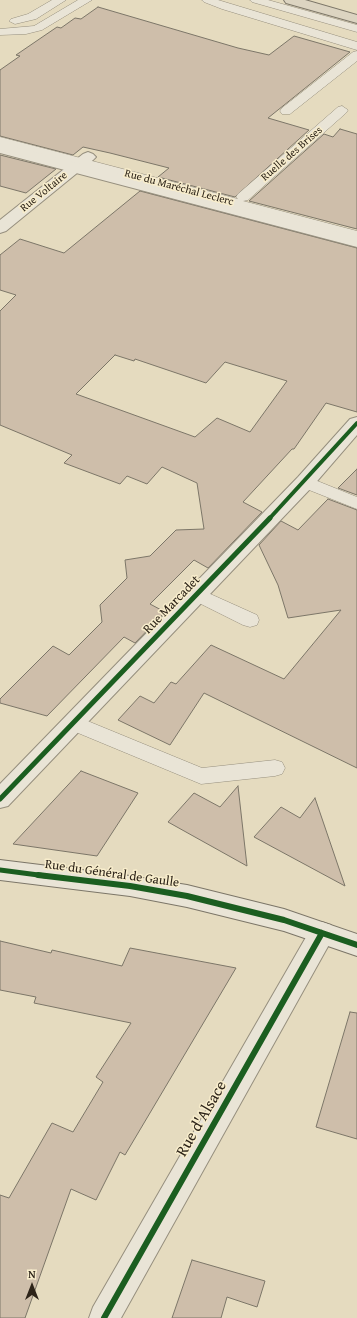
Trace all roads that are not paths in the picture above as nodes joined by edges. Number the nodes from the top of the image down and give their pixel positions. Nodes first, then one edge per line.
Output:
1 (60, 0) edge
2 (86, 0) edge
3 (208, 0) edge
4 (256, 0) edge
5 (291, 0) edge
6 (330, 0) edge
7 (357, 8) edge
8 (357, 19) edge
9 (0, 23) edge
10 (357, 29) edge
11 (0, 32) edge
12 (357, 46) edge
13 (357, 55) edge
14 (342, 110) dead end
15 (286, 111) dead end
16 (0, 134) edge
17 (0, 141) edge
18 (0, 148) edge
19 (81, 162) junction
20 (243, 197) junction
21 (357, 227) edge
22 (0, 228) edge
23 (357, 235) edge
24 (357, 242) edge
25 (357, 423) edge
26 (305, 482) junction
27 (357, 504) edge
28 (197, 594) junction
29 (250, 620) dead end
30 (73, 722) junction
31 (275, 768) dead end
32 (0, 799) edge
33 (0, 870) edge
34 (322, 933) junction
35 (357, 945) edge
36 (104, 1318) edge

1 - 9 lane
2 - 11 lane
3 - 12 lane
4 - 10 lane
5 - 8 main road
6 - 7 main road
13 - 15 lane
14 - 20 lane, Ruelle des Brises
16 - 19 street, Rue du Maréchal Leclerc
17 - 19 lane, Rue du Maréchal Leclerc
18 - 19 street, Rue du Maréchal Leclerc
19 - 20 street, Rue du Maréchal Leclerc
19 - 22 street, Rue Voltaire
19 - 23 lane, Rue du Maréchal Leclerc
19 - 24 street, Rue du Maréchal Leclerc
20 - 21 street, Rue du Maréchal Leclerc
25 - 26 street, Rue Marcadet
26 - 27 lane
26 - 28 street, Rue Marcadet
28 - 29 lane
28 - 30 street, Rue Marcadet
30 - 31 lane
30 - 32 street, Rue Marcadet
33 - 34 street, Rue du Général de Gaulle
34 - 35 street, Rue du Général de Gaulle
34 - 36 street, Rue d'Alsace

